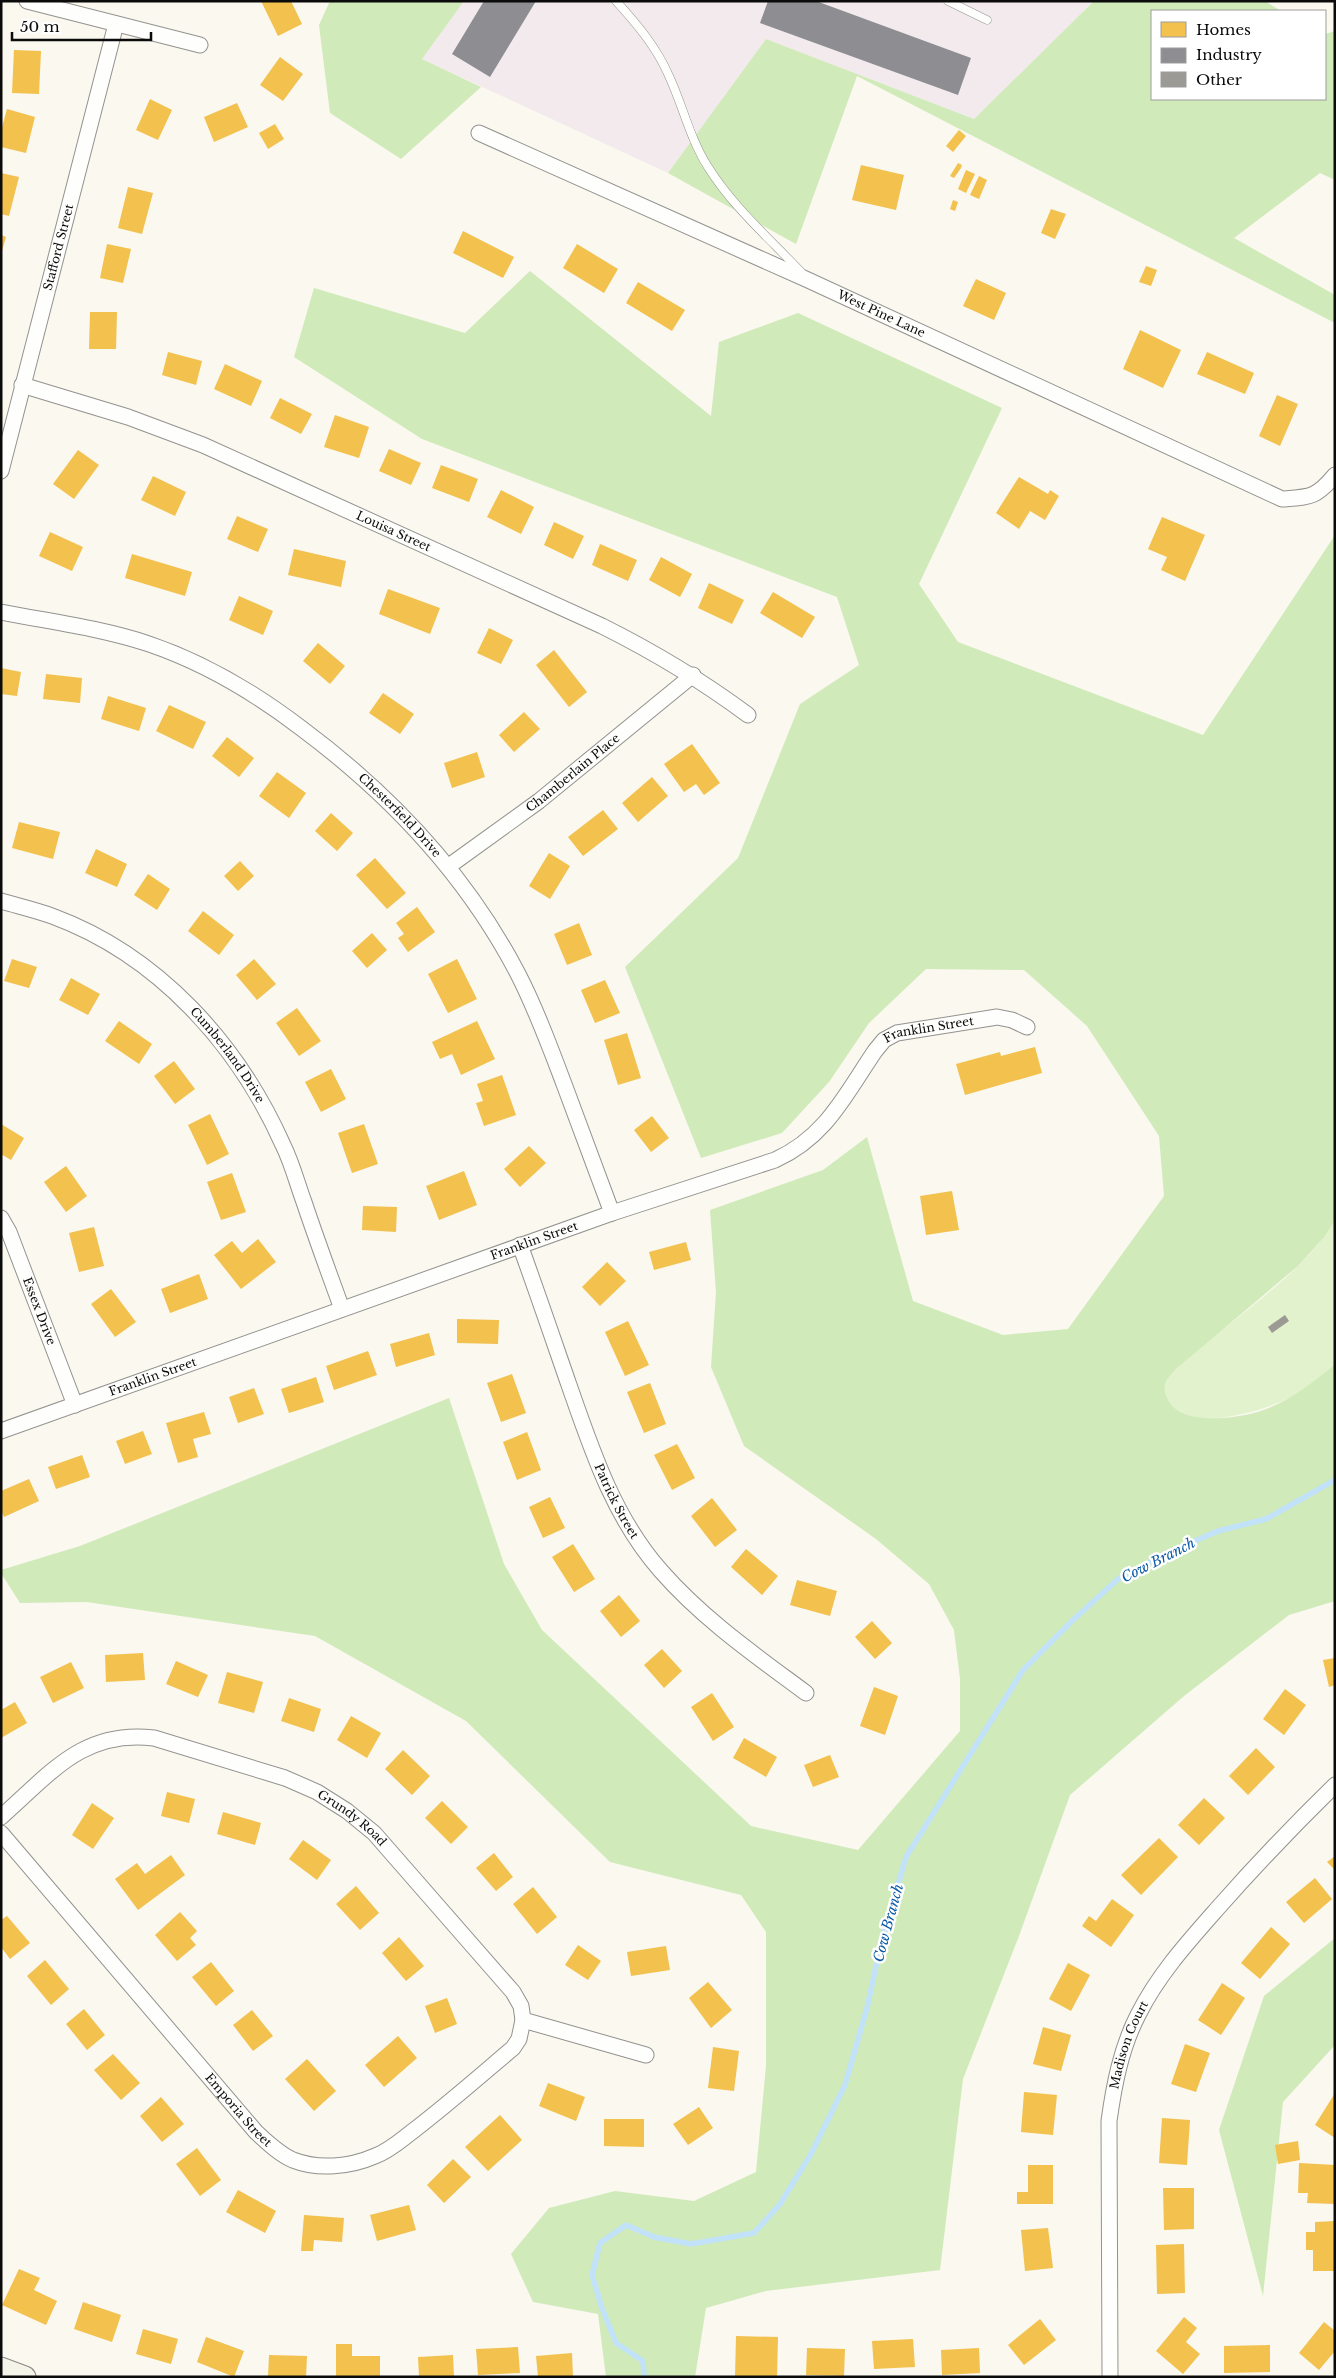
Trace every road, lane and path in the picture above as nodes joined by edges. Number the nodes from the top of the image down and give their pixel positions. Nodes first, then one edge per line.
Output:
1 (28, 1) edge
2 (616, 1) edge
3 (948, 1) edge
4 (987, 20) dead end
5 (116, 24) junction
6 (200, 45) dead end
7 (479, 133) dead end
8 (808, 280) junction
9 (22, 385) junction
10 (1, 471) edge
11 (1335, 474) edge
12 (1, 612) edge
13 (693, 675) junction
14 (748, 715) dead end
15 (449, 866) junction
16 (1, 901) edge
17 (1026, 1027) dead end
18 (612, 1213) junction
19 (1, 1218) edge
20 (520, 1245) junction
21 (342, 1309) junction
22 (75, 1405) junction
23 (1, 1431) edge
24 (806, 1693) dead end
25 (1335, 1785) edge
26 (1, 1817) edge
27 (1, 1833) edge
28 (523, 2020) junction
29 (646, 2055) dead end
30 (1, 2368) edge
31 (25, 2377) edge
32 (1110, 2377) edge

1 - 5 street
2 - 8 lane
3 - 4 lane
5 - 6 street
5 - 9 street, Stafford Street
7 - 8 street, West Pine Lane
8 - 11 street, West Pine Lane
9 - 10 street, Stafford Street
9 - 13 street, Louisa Street
12 - 15 street, Chesterfield Drive
13 - 14 street, Louisa Street
13 - 15 street, Chamberlain Place
15 - 18 street, Chesterfield Drive
16 - 21 street, Cumberland Drive
17 - 18 street, Franklin Street
18 - 20 street, Franklin Street
19 - 22 street, Essex Drive
20 - 21 street, Franklin Street
20 - 24 street, Patrick Street
21 - 22 street, Franklin Street
22 - 23 street, Franklin Street
25 - 32 street, Madison Court
26 - 28 street, Grundy Road
27 - 28 street, Emporia Street
28 - 29 street
30 - 31 street

